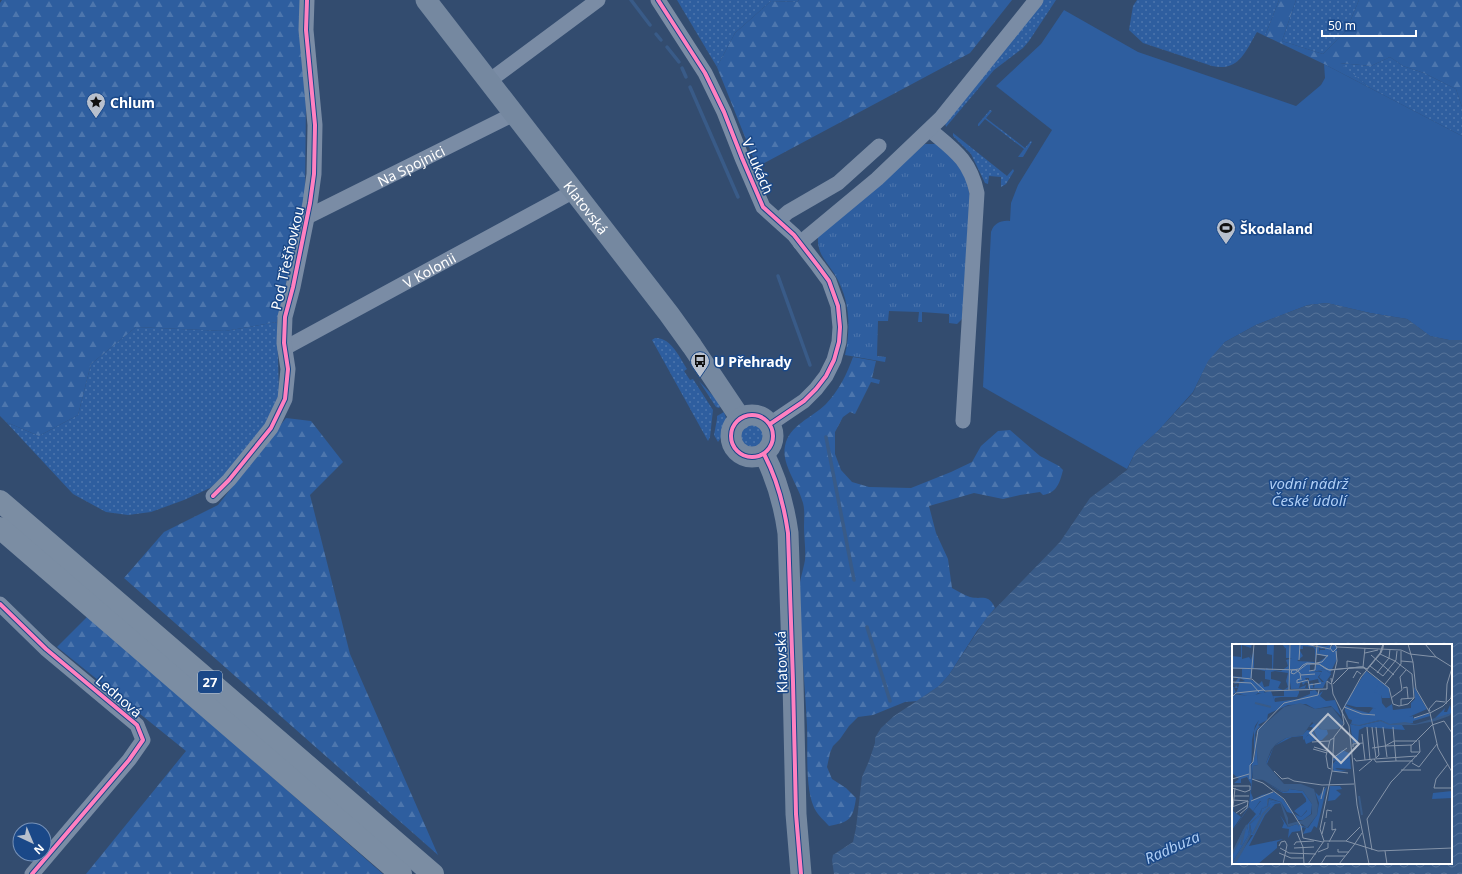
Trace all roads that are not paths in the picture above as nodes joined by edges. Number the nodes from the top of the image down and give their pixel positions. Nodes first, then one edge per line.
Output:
1 (307, 0) edge
2 (426, 0) edge
3 (598, 0) edge
4 (658, 0) edge
5 (1036, 0) edge
6 (489, 81) junction
7 (514, 114) junction
8 (930, 130) junction
9 (879, 146) dead end
10 (574, 191) junction
11 (307, 217) junction
12 (779, 220) junction
13 (800, 243) junction
14 (285, 348) junction
15 (741, 418) junction
16 (963, 421) dead end
17 (770, 424) junction
18 (764, 454) junction
19 (213, 496) dead end
20 (0, 501) edge
21 (0, 528) edge
22 (3, 612) edge
23 (426, 868) edge
24 (32, 874) edge
25 (401, 874) edge
26 (801, 874) edge

1 - 11 street, Pod Třešňovkou
2 - 6 main road, Klatovská
3 - 6 street
4 - 12 street, V Lukách
5 - 8 street
6 - 7 main road, Klatovská
7 - 10 main road, Klatovská
7 - 11 street, Na Spojnici
8 - 13 street
8 - 16 street
9 - 12 street
10 - 14 street, V Kolonii
10 - 15 main road, Klatovská
11 - 14 street, Pod Třešňovkou
12 - 13 street, V Lukách
13 - 17 street, V Lukách
14 - 19 street, Pod Třešňovkou
15 - 17 main road
15 - 18 main road
17 - 18 main road
18 - 26 main road, Klatovská
20 - 23 highway, 27
21 - 25 highway, 27
22 - 24 street, Lednová

